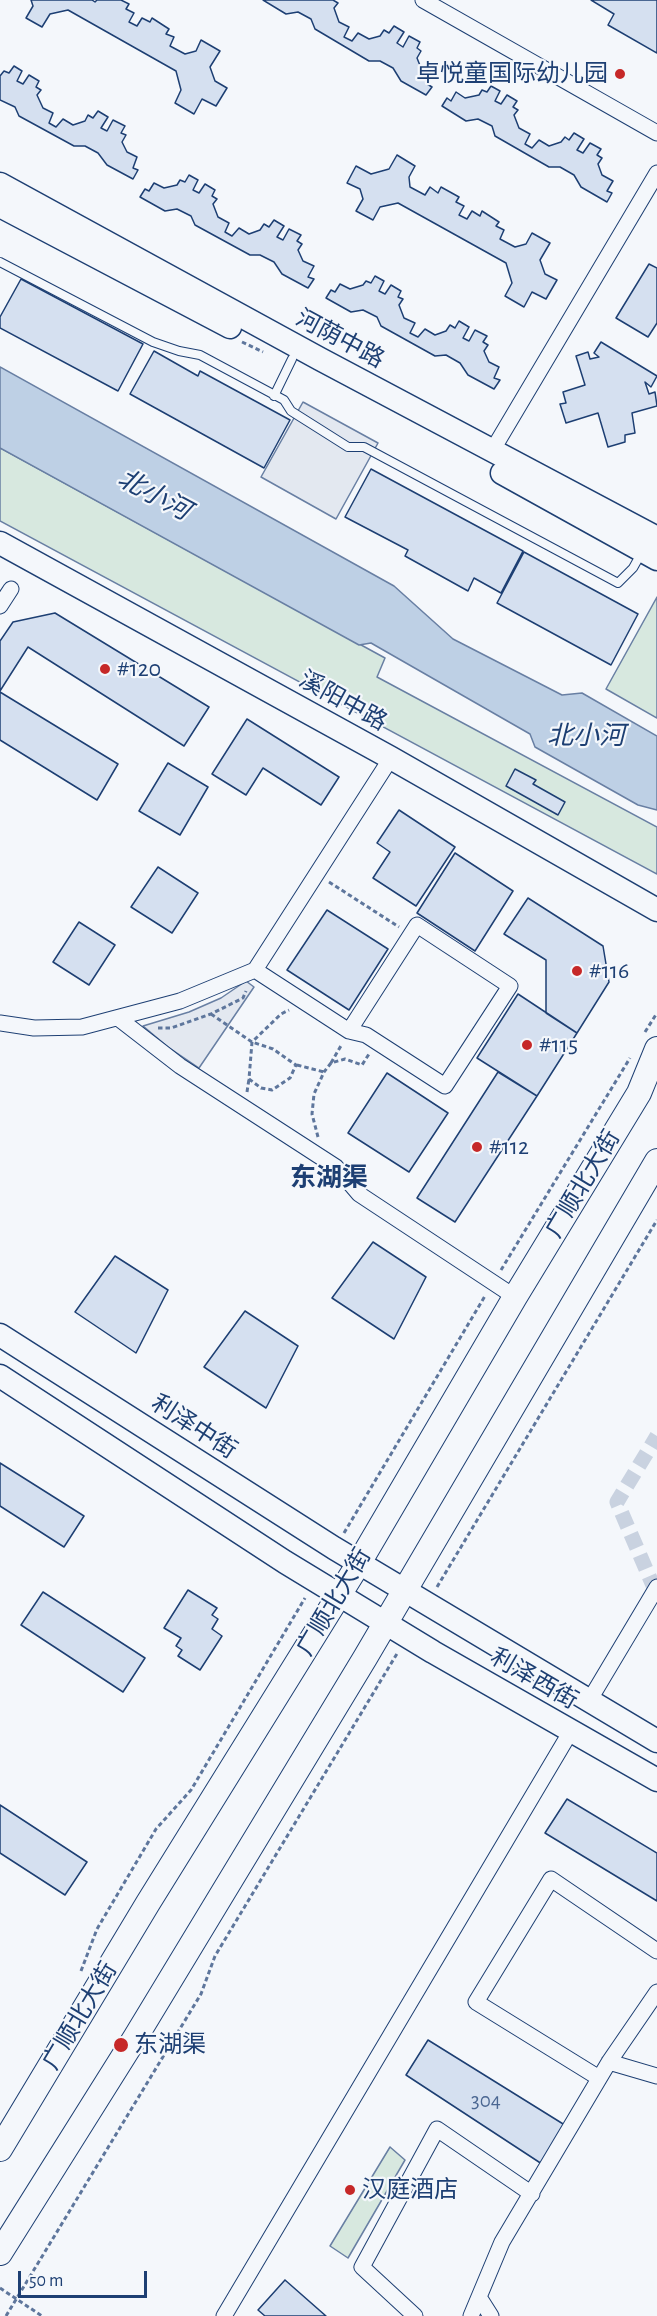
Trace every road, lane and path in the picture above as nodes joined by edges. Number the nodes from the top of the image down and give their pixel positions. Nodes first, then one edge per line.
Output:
1 (423, 0) edge
2 (657, 133) edge
3 (657, 172) edge
4 (0, 184) edge
5 (0, 206) edge
6 (0, 262) edge
7 (240, 340) dead end
8 (291, 363) junction
9 (274, 396) junction
10 (492, 451) junction
11 (0, 543) edge
12 (652, 549) edge
13 (11, 589) dead end
14 (0, 606) edge
15 (391, 758) junction
16 (316, 873) junction
17 (657, 910) edge
18 (410, 935) junction
19 (256, 970) junction
20 (304, 1003) junction
21 (211, 1014) junction
22 (118, 1018) junction
23 (0, 1023) edge
24 (131, 1028) junction
25 (349, 1031) junction
26 (252, 1042) junction
27 (377, 1042) junction
28 (657, 1049) edge
29 (331, 1063) junction
30 (296, 1065) junction
31 (324, 1072) junction
32 (325, 1160) junction
33 (657, 1161) edge
34 (657, 1220) edge
35 (515, 1297) junction
36 (0, 1335) edge
37 (0, 1376) edge
38 (359, 1563) junction
39 (656, 1588) edge
40 (403, 1590) junction
41 (339, 1595) junction
42 (426, 1604) junction
43 (384, 1623) junction
44 (407, 1637) junction
45 (589, 1701) junction
46 (571, 1731) junction
47 (657, 1741) edge
48 (657, 1780) edge
49 (657, 1951) edge
50 (657, 1992) edge
51 (609, 2062) junction
52 (657, 2076) edge
53 (599, 2078) junction
54 (0, 2148) edge
55 (532, 2194) junction
56 (0, 2253) edge
57 (0, 2288) edge
58 (479, 2297) junction
59 (16, 2299) junction
60 (6, 2316) edge
61 (42, 2316) edge
62 (225, 2316) edge
63 (415, 2316) edge
64 (471, 2316) edge
65 (491, 2316) edge

1 - 2 street
3 - 10 street
4 - 10 street, 河荫中路
5 - 8 street, 河荫中路
6 - 9 lane
7 - 8 path
8 - 9 lane
8 - 12 street, 河荫中路
9 - 12 lane
10 - 12 street, 河荫中路
11 - 15 street, 溪阳中路
13 - 14 street
15 - 16 street
15 - 17 street, 溪阳中路
16 - 18 path
16 - 19 street
18 - 25 street
18 - 27 street
19 - 20 street
19 - 21 path
19 - 22 street
20 - 25 street
20 - 26 path
21 - 24 path
21 - 26 path
22 - 23 street
22 - 24 street
24 - 32 street
25 - 27 street
25 - 29 path
26 - 30 path
26 - 30 path
27 - 29 path
28 - 35 main road, 广顺北大街
29 - 31 path
30 - 31 path
31 - 32 path
32 - 35 street
33 - 40 main road
34 - 42 path
35 - 38 main road, 广顺北大街
36 - 38 street, 利泽中街
37 - 41 street
38 - 40 street, 利泽中街
38 - 41 main road, 广顺北大街
39 - 45 street
40 - 42 street, 利泽西街
40 - 43 main road
41 - 43 street, 利泽西街
41 - 54 main road, 广顺北大街
42 - 45 street, 利泽西街
43 - 44 street, 利泽西街
43 - 56 main road
44 - 46 street, 利泽西街
44 - 59 path
45 - 47 street, 利泽西街
46 - 48 street, 利泽西街
46 - 62 street
49 - 53 street
50 - 51 street
51 - 52 street
51 - 53 street
53 - 55 street
55 - 58 street
55 - 63 street
57 - 59 path
58 - 64 street
58 - 65 street
59 - 60 path
59 - 61 path

